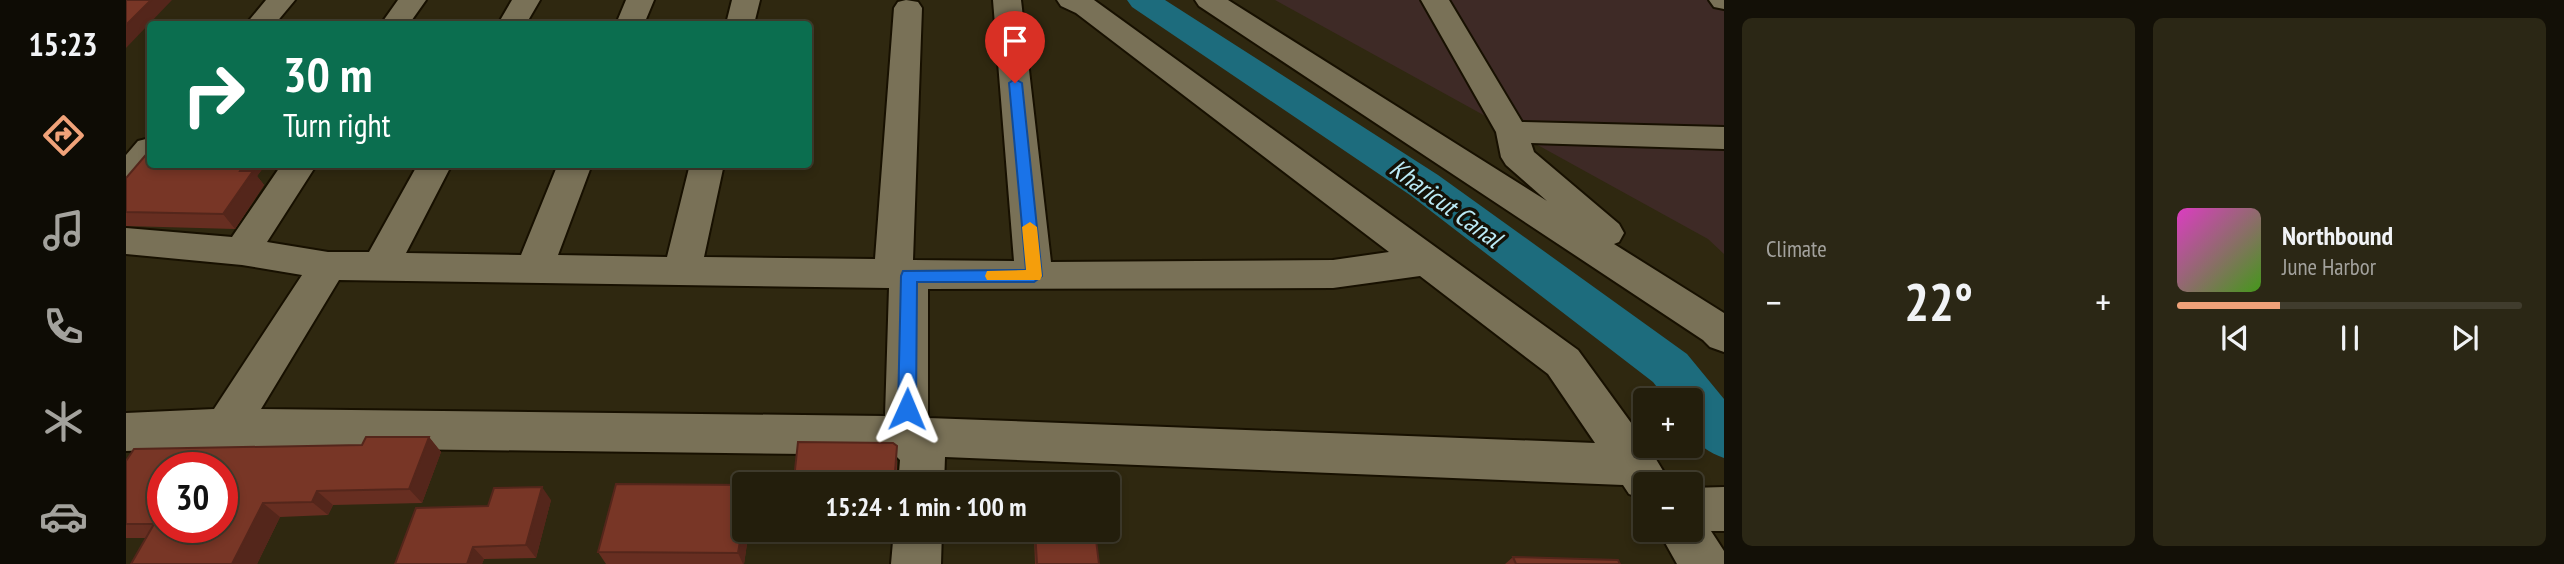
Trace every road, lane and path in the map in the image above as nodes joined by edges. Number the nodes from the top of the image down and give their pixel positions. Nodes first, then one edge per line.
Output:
1 (281, 0) edge
2 (412, 0) edge
3 (526, 0) edge
4 (640, 0) edge
5 (746, 0) edge
6 (1007, 0) edge
7 (1071, 0) edge
8 (1209, 0) edge
9 (1435, 0) edge
10 (908, 8) dead end
11 (263, 21) edge
12 (397, 21) edge
13 (514, 21) edge
14 (631, 21) edge
15 (741, 21) edge
16 (1513, 132) junction
17 (1724, 138) edge
18 (147, 152) edge
19 (297, 168) edge
20 (433, 168) edge
21 (573, 168) edge
22 (706, 168) edge
23 (126, 177) edge
24 (126, 241) edge
25 (242, 251) junction
26 (1427, 261) junction
27 (328, 266) junction
28 (380, 267) junction
29 (534, 269) junction
30 (682, 271) junction
31 (901, 275) junction
32 (1034, 276) junction
33 (1720, 332) edge
34 (226, 428) junction
35 (126, 432) edge
36 (906, 436) junction
37 (922, 472) edge
38 (1640, 472) edge
39 (1633, 475) edge
40 (1724, 509) edge
41 (1703, 510) edge
42 (917, 542) edge
43 (1690, 542) edge
44 (916, 564) edge
45 (1705, 564) edge

1 - 11 street
2 - 12 street
3 - 13 street
4 - 14 street
5 - 15 street
6 - 32 street
7 - 26 street
8 - 33 street
9 - 16 street
10 - 31 street
16 - 17 street
16 - 33 street
18 - 23 street
19 - 25 street
20 - 28 street
21 - 29 street
22 - 30 street
24 - 25 street
25 - 27 street
26 - 32 street
26 - 38 street
27 - 28 street
27 - 34 street
28 - 29 street
29 - 30 street
30 - 31 street
31 - 32 street
31 - 36 street
34 - 35 street
34 - 36 street
36 - 37 street
36 - 39 street
40 - 41 street
42 - 44 street
43 - 45 street

